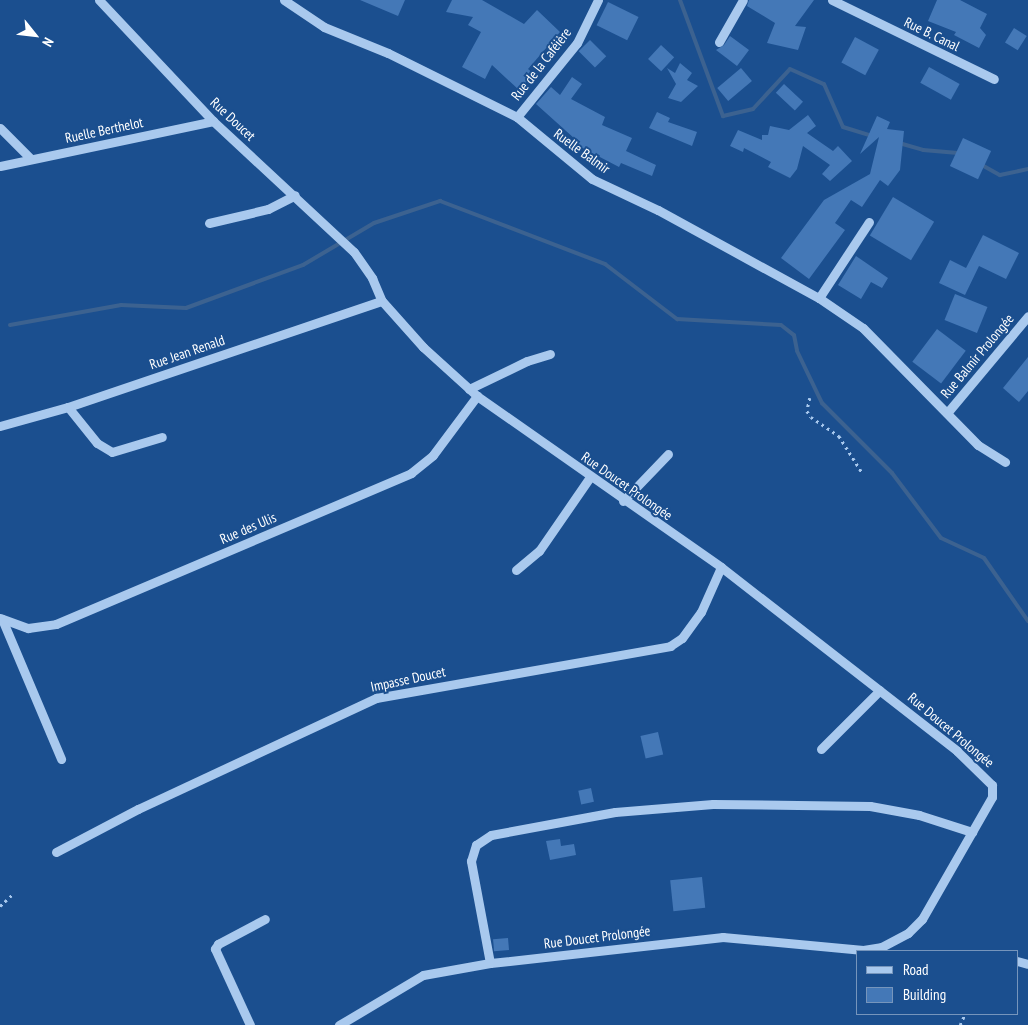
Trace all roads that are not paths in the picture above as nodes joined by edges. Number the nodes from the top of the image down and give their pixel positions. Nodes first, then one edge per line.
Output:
1 (99, 0) edge
2 (284, 0) edge
3 (598, 0) edge
4 (744, 0) edge
5 (832, 0) edge
6 (718, 42) dead end
7 (994, 79) dead end
8 (517, 117) junction
9 (213, 121) junction
10 (0, 128) edge
11 (31, 159) junction
12 (0, 166) edge
13 (295, 195) junction
14 (869, 222) dead end
15 (209, 223) dead end
16 (354, 252) joint
17 (818, 298) junction
18 (382, 301) junction
19 (1028, 316) edge
20 (550, 354) dead end
21 (469, 389) junction
22 (477, 396) junction
23 (68, 407) junction
24 (947, 414) junction
25 (0, 426) edge
26 (162, 437) dead end
27 (668, 454) dead end
28 (1005, 462) dead end
29 (590, 478) junction
30 (623, 501) junction
31 (721, 566) junction
32 (516, 570) dead end
33 (1, 618) edge
34 (880, 690) junction
35 (821, 749) dead end
36 (61, 759) dead end
37 (972, 832) junction
38 (56, 852) dead end
39 (265, 919) dead end
40 (490, 963) junction
41 (250, 1025) edge
42 (339, 1025) edge

1 - 9 street, Rue Doucet
2 - 8 street, Ruelle Balmir
3 - 8 street, Rue de la Caféière
4 - 6 street
5 - 7 street, Rue B. Canal
8 - 17 street, Ruelle Balmir
9 - 11 street, Ruelle Berthelot
9 - 13 street, Rue Doucet
10 - 11 street
11 - 12 street, Ruelle Berthelot
13 - 15 street
13 - 16 street, Rue Doucet
14 - 17 street
16 - 18 street, Rue Doucet Prolongée
17 - 24 street, Ruelle Balmir
18 - 21 street, Rue Doucet Prolongée
18 - 23 street, Rue Jean Renald
19 - 24 street, Rue Balmir Prolongée
20 - 21 street
21 - 22 street, Rue Doucet Prolongée
22 - 29 street, Rue Doucet Prolongée
22 - 33 street, Rue des Ulis
23 - 25 street, Rue Jean Renald
23 - 26 street
24 - 28 street, Ruelle Balmir
27 - 30 street
29 - 30 street, Rue Doucet Prolongée
29 - 32 street
30 - 31 street, Rue Doucet Prolongée
31 - 34 street, Rue Doucet Prolongée
31 - 38 street, Impasse Doucet
33 - 36 street
34 - 35 street
34 - 37 street, Rue Doucet Prolongée
37 - 40 street, Rue Doucet Prolongée
37 - 40 street
39 - 41 street
40 - 42 street, Rue Doucet Prolongée

